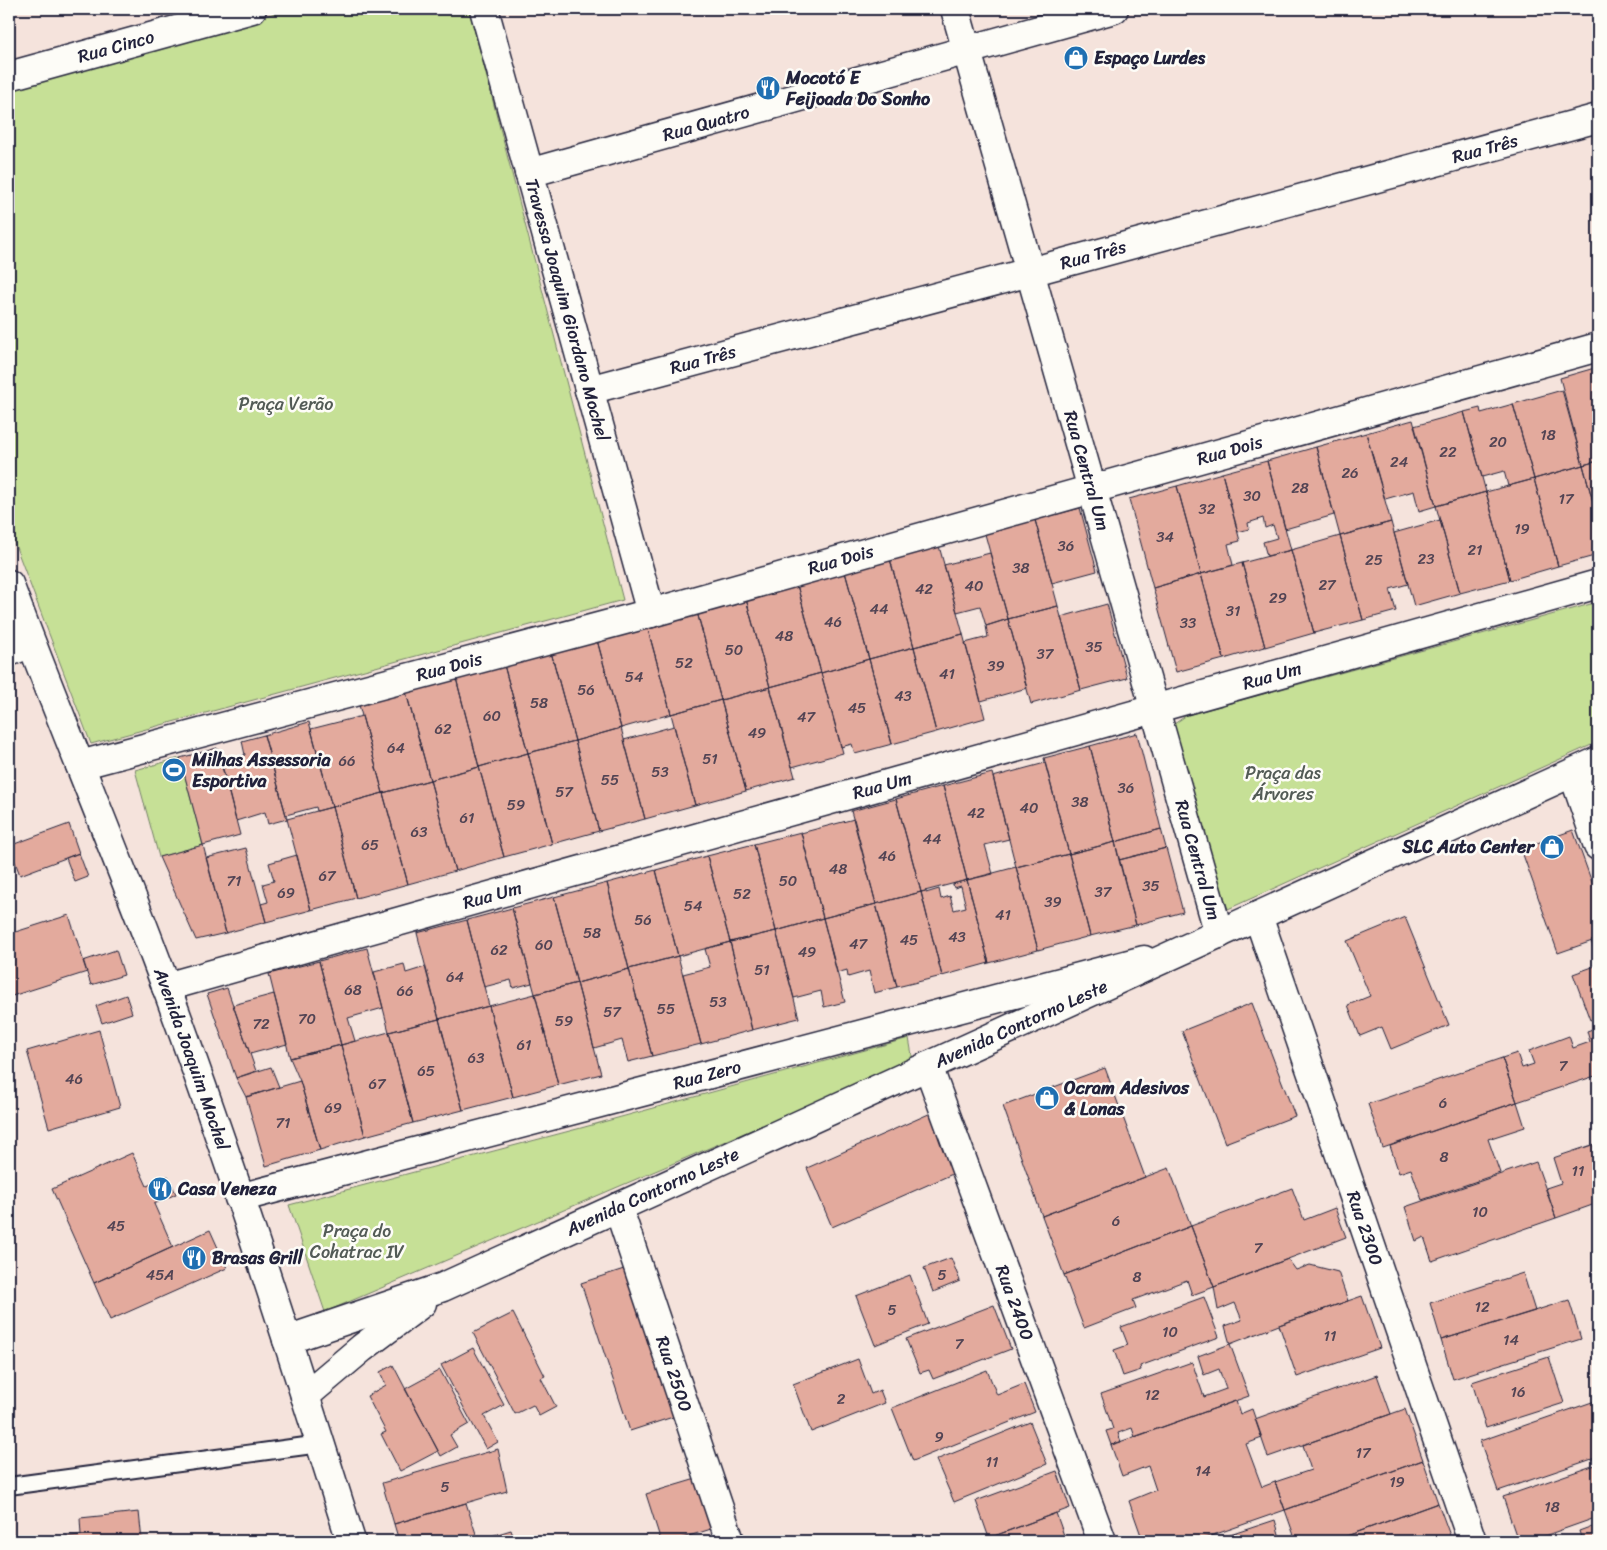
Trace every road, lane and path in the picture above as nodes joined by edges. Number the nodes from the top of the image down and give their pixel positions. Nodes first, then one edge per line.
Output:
1 (252, 9) edge
2 (484, 9) edge
3 (955, 9) edge
4 (1114, 9) edge
5 (966, 50) junction
6 (9, 76) edge
7 (1598, 118) edge
8 (529, 173) junction
9 (1030, 272) junction
10 (1598, 347) edge
11 (589, 390) junction
12 (1092, 490) junction
13 (9, 584) edge
14 (1598, 584) edge
15 (651, 612) junction
16 (20, 647) edge
17 (1155, 710) junction
18 (1598, 761) edge
19 (80, 765) junction
20 (1573, 773) junction
21 (1598, 846) edge
22 (1258, 916) junction
23 (1219, 934) junction
24 (1174, 954) junction
25 (166, 987) junction
26 (928, 1066) junction
27 (239, 1198) junction
28 (618, 1207) junction
29 (443, 1287) junction
30 (287, 1340) junction
31 (305, 1396) junction
32 (320, 1444) junction
33 (9, 1486) edge
34 (351, 1541) edge
35 (730, 1541) edge
36 (1102, 1541) edge
37 (1472, 1541) edge

1 - 6 street, Rua Cinco
2 - 8 street, Travessa Joaquim Giordano Mochel
3 - 5 street, Rua Central Um
4 - 5 street, Rua Quatro
5 - 8 street, Rua Quatro
5 - 9 street, Rua Central Um
7 - 9 street, Rua Três
8 - 11 street, Travessa Joaquim Giordano Mochel
9 - 11 street, Rua Três
9 - 12 street, Rua Central Um
10 - 12 street, Rua Dois
11 - 15 street, Travessa Joaquim Giordano Mochel
12 - 15 street, Rua Dois
12 - 17 street, Rua Central Um
13 - 16 street, Avenida Joaquim Mochel
14 - 17 street, Rua Um
15 - 19 street, Rua Dois
16 - 19 street, Avenida Joaquim Mochel
17 - 23 street, Rua Central Um
17 - 25 street, Rua Um
18 - 20 street, Avenida Contorno Leste
19 - 25 street, Avenida Joaquim Mochel
20 - 21 street
20 - 22 street, Avenida Contorno Leste
22 - 23 street, Avenida Contorno Leste
22 - 37 street, Rua 2300
23 - 24 street, Avenida Contorno Leste
24 - 26 street, Avenida Contorno Leste
24 - 27 street, Rua Zero
25 - 27 street, Avenida Joaquim Mochel
26 - 28 street, Avenida Contorno Leste
26 - 36 street, Rua 2400
27 - 30 street, Avenida Joaquim Mochel
28 - 29 street, Avenida Contorno Leste
28 - 35 street, Rua 2500
29 - 30 street, Avenida Contorno Leste
29 - 31 street, Avenida Contorno Leste
30 - 31 street, Avenida Joaquim Mochel
31 - 32 street, Avenida Joaquim Mochel
32 - 33 lane
32 - 34 street, Avenida Joaquim Mochel

